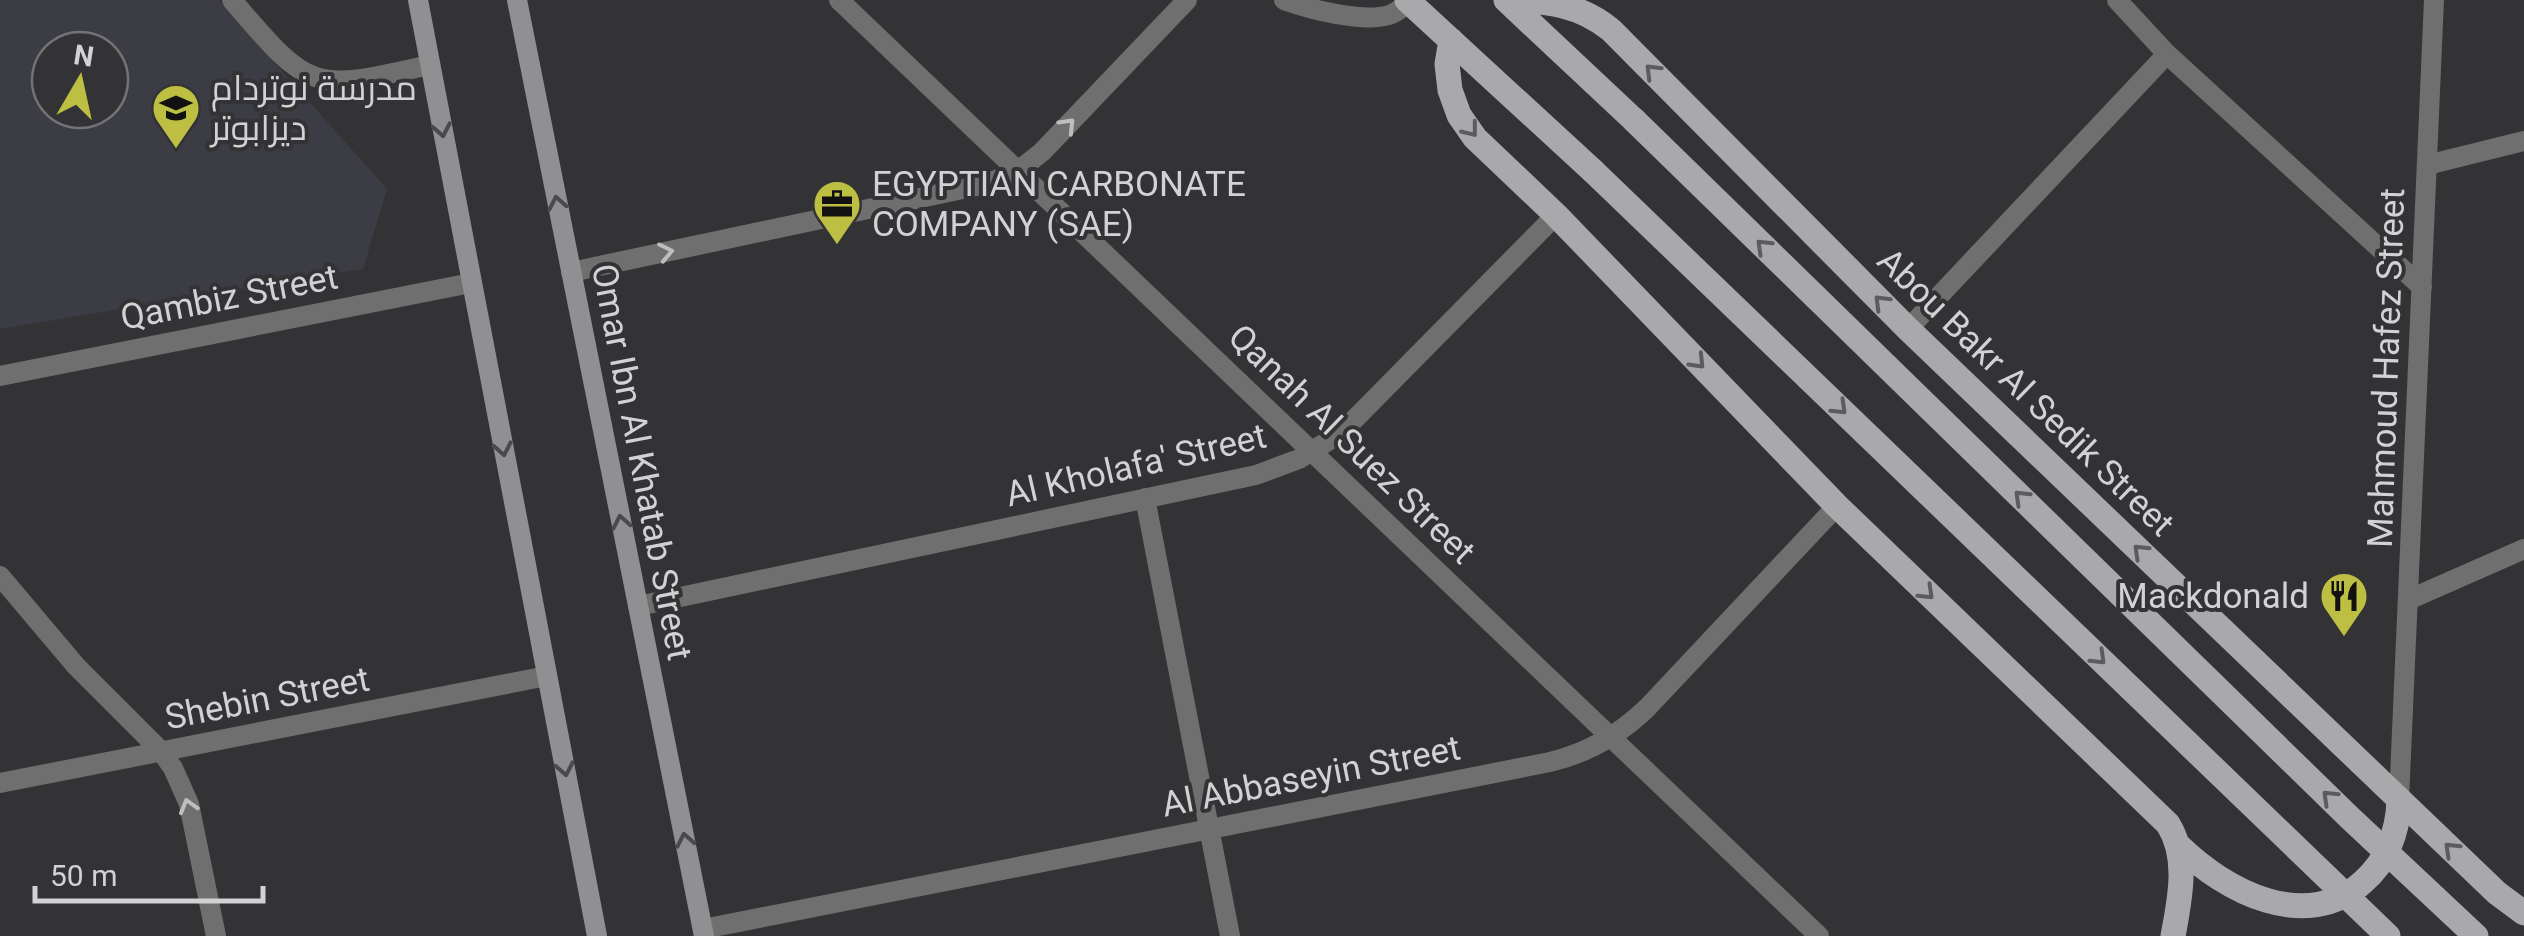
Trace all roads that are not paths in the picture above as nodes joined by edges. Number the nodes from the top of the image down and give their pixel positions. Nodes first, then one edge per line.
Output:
1 (232, 0) edge
2 (418, 0) edge
3 (517, 0) edge
4 (839, 0) edge
5 (1187, 0) edge
6 (1284, 0) edge
7 (1507, 0) edge
8 (2117, 0) edge
9 (2434, 0) edge
10 (1409, 1) edge
11 (1452, 40) junction
12 (2168, 54) junction
13 (429, 65) junction
14 (2524, 141) edge
15 (2427, 166) junction
16 (1018, 171) junction
17 (1556, 215) junction
18 (571, 272) junction
19 (471, 283) junction
20 (2422, 287) junction
21 (1908, 330) junction
22 (0, 376) edge
23 (1313, 452) junction
24 (1145, 498) junction
25 (1836, 506) junction
26 (2524, 548) edge
27 (0, 576) edge
28 (2408, 600) junction
29 (638, 606) junction
30 (547, 676) junction
31 (1611, 737) junction
32 (161, 751) junction
33 (0, 782) edge
34 (2399, 800) junction
35 (1210, 829) junction
36 (2179, 846) junction
37 (2524, 913) edge
38 (703, 933) edge
39 (216, 936) edge
40 (597, 936) edge
41 (1230, 936) edge
42 (1819, 936) edge
43 (2173, 936) edge
44 (2388, 936) edge
45 (2476, 936) edge

1 - 13 street
2 - 13 street
18 -> 3 street, Omar Ibn Al Khatab Street
4 - 16 street, Qanah Al Suez Street
16 -> 5 street
6 - 10 street
21 -> 7 main road, Abou Bakr Al Sedik Street
45 -> 7 main road, Abou Bakr Al Sedik Street, bridge
8 - 12 street
9 - 15 street, Mahmoud Hafez Street
10 - 11 main road
11 -> 17 main road
11 -> 44 main road, bridge
12 - 20 street
12 - 21 street
13 -> 19 street
14 - 15 street
15 - 20 street, Mahmoud Hafez Street
18 -> 16 street
16 - 23 street, Qanah Al Suez Street
17 - 23 street, Al Kholafa' Street
17 -> 25 main road
29 -> 18 street, Omar Ibn Al Khatab Street
19 - 22 street, Qambiz Street
19 -> 30 street
20 - 28 street, Mahmoud Hafez Street
34 -> 21 main road, Abou Bakr Al Sedik Street
23 - 24 street, Al Kholafa' Street
23 - 31 street, Qanah Al Suez Street
24 - 29 street, Al Kholafa' Street
24 - 35 street
25 - 31 street, Al Abbaseyin Street
25 -> 36 main road
26 - 28 street
27 - 32 street
28 - 34 street, Mahmoud Hafez Street
38 -> 29 street, Omar Ibn Al Khatab Street
30 - 32 street, Shebin Street
30 -> 40 street
31 - 35 street, Al Abbaseyin Street
31 - 42 street, Qanah Al Suez Street
32 - 33 street, Shebin Street
39 -> 32 street
34 - 36 main road
37 -> 34 main road, Abou Bakr Al Sedik Street
35 - 38 street, Al Abbaseyin Street
35 - 41 street
36 - 43 main road

